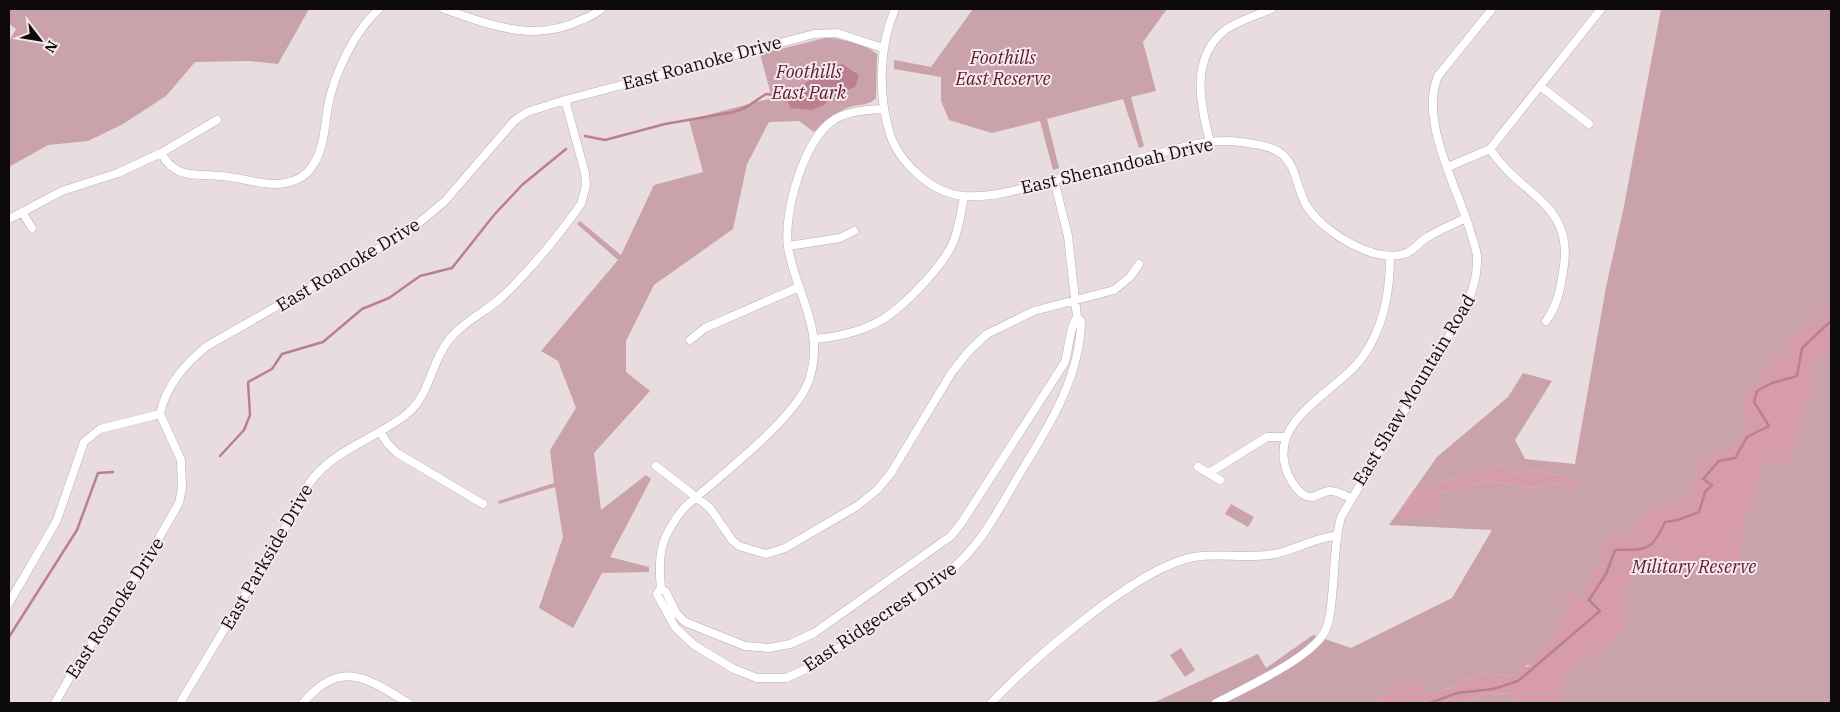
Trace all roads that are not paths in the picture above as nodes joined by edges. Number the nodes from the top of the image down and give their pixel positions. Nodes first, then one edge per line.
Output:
1 (379, 9) edge
2 (444, 9) edge
3 (602, 9) edge
4 (895, 9) edge
5 (1271, 9) edge
6 (1492, 9) edge
7 (1601, 9) edge
8 (883, 48) junction
9 (1540, 86) junction
10 (565, 100) junction
11 (882, 109) junction
12 (217, 120) dead end
13 (1589, 124) dead end
14 (1210, 142) junction
15 (1490, 149) junction
16 (162, 152) junction
17 (1448, 167) junction
18 (1054, 180) junction
19 (964, 196) junction
20 (22, 212) junction
21 (12, 218) dead end
22 (1466, 218) junction
23 (32, 228) dead end
24 (854, 232) dead end
25 (788, 246) junction
26 (1390, 258) junction
27 (1139, 264) dead end
28 (799, 287) junction
29 (1075, 300) junction
30 (1077, 317) junction
31 (1546, 322) dead end
32 (815, 338) junction
33 (690, 340) dead end
34 (160, 414) junction
35 (380, 432) junction
36 (1286, 438) junction
37 (656, 466) dead end
38 (1198, 467) dead end
39 (1209, 473) junction
40 (1220, 480) dead end
41 (696, 498) junction
42 (1350, 498) junction
43 (483, 504) dead end
44 (1335, 536) junction
45 (661, 588) junction
46 (9, 603) edge
47 (55, 703) edge
48 (180, 703) edge
49 (303, 703) edge
50 (408, 703) edge
51 (991, 703) edge
52 (1216, 703) edge

1 - 16 street
2 - 3 street
4 - 8 street, East Shenandoah Drive
5 - 14 street
6 - 17 street, East Shaw Mountain Road
7 - 9 street
8 - 10 street, East Roanoke Drive
8 - 11 street, East Shenandoah Drive
9 - 13 street
9 - 15 street
10 - 34 street, East Roanoke Drive
10 - 35 street, East Parkside Drive
11 - 19 street, East Shenandoah Drive
11 - 25 street
12 - 16 street
14 - 18 street, East Shenandoah Drive
14 - 26 street, East Shenandoah Drive
15 - 17 street
15 - 31 street
16 - 20 street
17 - 22 street, East Shaw Mountain Road
18 - 19 street, East Shenandoah Drive
18 - 29 street, East Ridgecrest Drive
19 - 32 street
20 - 21 street
20 - 23 street
22 - 26 street
22 - 42 street, East Shaw Mountain Road
24 - 25 street
25 - 28 street
26 - 36 street
27 - 29 street
28 - 32 street
28 - 33 street
29 - 30 street, East Ridgecrest Drive
29 - 41 street
30 - 45 street, East Ridgecrest Drive
30 - 45 street, East Ridgecrest Drive
32 - 41 street
34 - 46 street
34 - 47 street, East Roanoke Drive
35 - 43 street
35 - 48 street, East Parkside Drive
36 - 39 street
36 - 42 street
37 - 41 street
38 - 39 street
39 - 40 street
41 - 45 street
42 - 44 street, East Shaw Mountain Road
44 - 51 street
44 - 52 street, East Shaw Mountain Road
49 - 50 street

